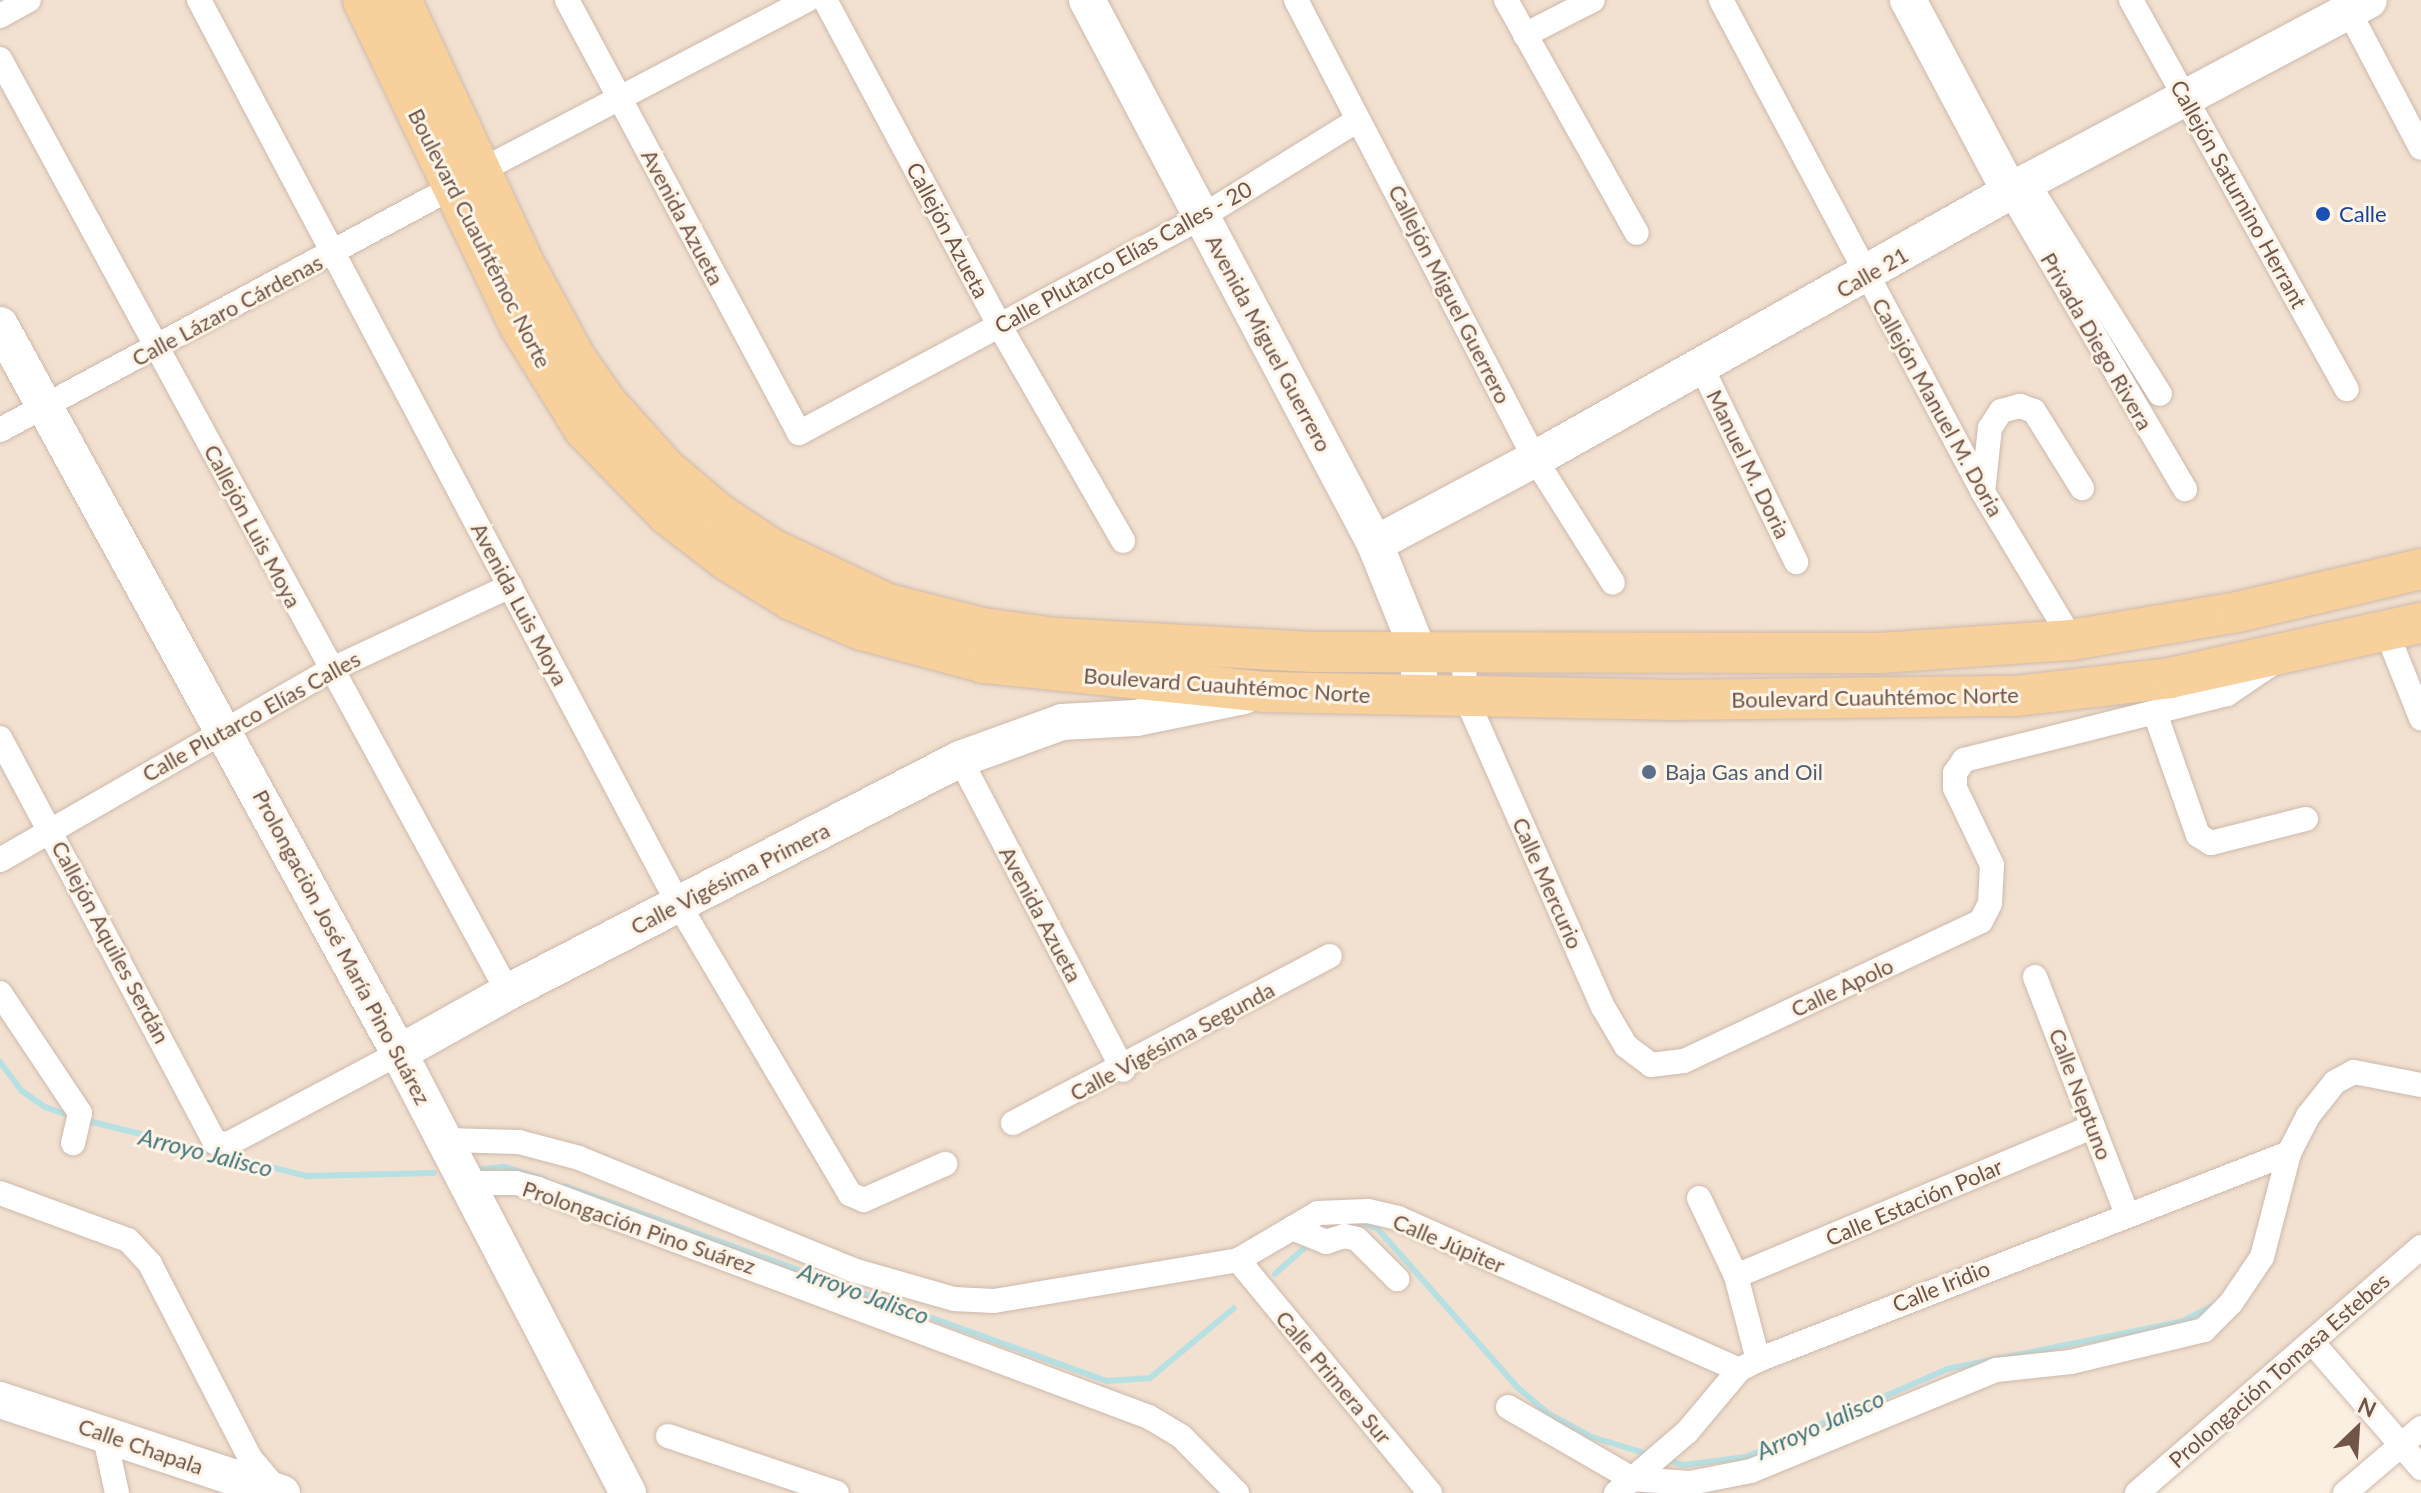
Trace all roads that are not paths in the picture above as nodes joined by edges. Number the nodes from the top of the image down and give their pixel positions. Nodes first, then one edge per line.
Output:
1 (29, 0) edge
2 (199, 0) edge
3 (363, 0) edge
4 (401, 0) edge
5 (567, 0) edge
6 (807, 0) edge
7 (825, 0) edge
8 (1087, 0) edge
9 (1296, 0) edge
10 (1506, 0) edge
11 (1593, 0) edge
12 (1721, 0) edge
13 (1908, 0) edge
14 (1934, 0) edge
15 (2131, 0) edge
16 (2353, 4) edge
17 (0, 16) edge
18 (1525, 35) junction
19 (0, 59) edge
20 (621, 98) junction
21 (2187, 98) junction
22 (1358, 120) junction
23 (2421, 148) edge
24 (468, 178) junction
25 (2019, 187) junction
26 (1203, 216) junction
27 (1637, 233) dead end
28 (331, 254) junction
29 (1866, 276) junction
30 (0, 325) edge
31 (999, 325) junction
32 (157, 347) junction
33 (1701, 366) junction
34 (2347, 389) dead end
35 (2160, 394) dead end
36 (44, 408) junction
37 (0, 430) edge
38 (799, 433) joint
39 (1535, 459) junction
40 (2082, 488) dead end
41 (2185, 489) dead end
42 (1983, 492) junction
43 (1123, 541) dead end
44 (1375, 544) junction
45 (1796, 562) dead end
46 (2421, 569) edge
47 (1613, 583) dead end
48 (510, 586) junction
49 (2404, 628) edge
50 (2072, 640) junction
51 (1419, 653) junction
52 (1463, 654) junction
53 (2284, 654) junction
54 (330, 670) junction
55 (1266, 692) junction
56 (1419, 697) junction
57 (1466, 698) junction
58 (2155, 713) junction
59 (2421, 718) edge
60 (223, 729) junction
61 (0, 738) edge
62 (960, 759) junction
63 (2306, 819) dead end
64 (52, 828) junction
65 (0, 860) edge
66 (679, 905) junction
67 (1330, 956) dead end
68 (2035, 977) dead end
69 (508, 992) junction
70 (0, 993) edge
71 (399, 1053) junction
72 (1684, 1061) joint
73 (1123, 1070) junction
74 (2421, 1085) edge
75 (1013, 1123) dead end
76 (2093, 1127) junction
77 (77, 1128) dead end
78 (446, 1140) junction
79 (221, 1145) joint
80 (2289, 1153) junction
81 (945, 1164) dead end
82 (466, 1183) junction
83 (0, 1193) edge
84 (1699, 1198) dead end
85 (2126, 1212) junction
86 (1307, 1234) junction
87 (2421, 1247) edge
88 (1238, 1260) junction
89 (1736, 1276) junction
90 (1397, 1279) dead end
91 (2312, 1342) junction
92 (1749, 1365) junction
93 (0, 1400) edge
94 (1508, 1407) dead end
95 (2421, 1428) edge
96 (104, 1433) junction
97 (668, 1436) dead end
98 (2401, 1445) junction
99 (2421, 1468) edge
100 (1629, 1482) edge
101 (280, 1492) edge
102 (117, 1493) edge
103 (628, 1493) edge
104 (837, 1493) edge
105 (1237, 1493) edge
106 (1430, 1493) edge
107 (2137, 1493) edge
108 (2345, 1493) edge

1 - 17 street
2 - 28 street, Avenida Luis Moya
3 - 24 main road, Boulevard Cuauhtémoc Norte
4 - 24 main road, Boulevard Cuauhtémoc Norte
5 - 20 street, Avenida Azueta
6 - 20 street, Calle Lázaro Cárdenas
7 - 31 street, Callejón Azueta
8 - 26 street, Avenida Miguel Guerrero
9 - 22 street, Callejón Miguel Guerrero
10 - 18 street
11 - 18 street
12 - 29 street, Callejón Manuel M. Doria
13 - 25 street
14 - 25 street
15 - 21 street, Callejón Saturnino Herrant
16 - 21 street, Calle 21
16 - 23 street
18 - 27 street
19 - 32 street, Callejón Luis Moya
20 - 24 street, Calle Lázaro Cárdenas
20 - 38 street, Avenida Azueta
21 - 25 street, Calle 21
21 - 34 street, Callejón Saturnino Herrant
22 - 26 street, Calle Plutarco Elías Calles - 20
22 - 39 street, Callejón Miguel Guerrero
24 - 28 street, Calle Lázaro Cárdenas
24 - 51 main road, Boulevard Cuauhtémoc Norte
24 - 55 main road, Boulevard Cuauhtémoc Norte
25 - 29 street, Calle 21
25 - 35 street, Privada Diego Rivera
25 - 41 street, Privada Diego Rivera
26 - 31 street, Calle Plutarco Elías Calles - 20
26 - 44 street, Avenida Miguel Guerrero
28 - 32 street, Calle Lázaro Cárdenas
28 - 48 street, Avenida Luis Moya
29 - 33 street, Calle 21
29 - 42 street, Callejón Manuel M. Doria
30 - 36 street, Prolongaciòn José María Pino Suárez
31 - 38 street, Calle Plutarco Elías Calles - 20
31 - 43 street, Callejón Azueta
32 - 36 street, Calle Lázaro Cárdenas
32 - 54 street, Callejón Luis Moya
33 - 39 street, Calle 21
33 - 45 street, Manuel M. Doria
36 - 37 street, Calle Lázaro Cárdenas
36 - 60 street, Prolongaciòn José María Pino Suárez
39 - 44 street, Calle 21
39 - 47 street, Callejón Miguel Guerrero
40 - 42 street
42 - 50 street, Callejón Manuel M. Doria
44 - 51 street, Avenida Miguel Guerrero
46 - 50 main road, Boulevard Cuauhtémoc Norte
48 - 54 street, Calle Plutarco Elías Calles
48 - 66 street, Avenida Luis Moya
49 - 53 main road, Boulevard Cuauhtémoc Norte
49 - 59 street
50 - 52 main road, Boulevard Cuauhtémoc Norte
51 - 52 main road, Boulevard Cuauhtémoc Norte
51 - 56 street, Avenida Miguel Guerrero
52 - 57 street, Calle Mercurio
53 - 57 main road, Boulevard Cuauhtémoc Norte
53 - 58 street
54 - 60 street, Calle Plutarco Elías Calles
54 - 69 street, Callejón Luis Moya
55 - 56 main road, Boulevard Cuauhtémoc Norte
55 - 62 street, Calle Vigésima Primera
56 - 57 main road, Boulevard Cuauhtémoc Norte
57 - 72 street, Calle Mercurio
58 - 63 street
58 - 72 street, Calle Apolo
60 - 64 street, Calle Plutarco Elías Calles
60 - 71 street, Prolongaciòn José María Pino Suárez
61 - 64 street, Callejón Aquiles Serdán
62 - 66 street, Calle Vigésima Primera
62 - 73 street, Avenida Azueta
64 - 65 street, Calle Plutarco Elías Calles
64 - 79 street, Callejón Aquiles Serdán
66 - 69 street, Calle Vigésima Primera
66 - 81 street, Avenida Luis Moya
67 - 73 street, Calle Vigésima Segunda
68 - 76 street, Calle Neptuno
69 - 71 street, Calle Vigésima Primera
70 - 77 street
71 - 78 street, Prolongaciòn José María Pino Suárez
71 - 79 street, Calle Vigésima Primera
73 - 75 street, Calle Vigésima Segunda
74 - 80 street
76 - 85 street, Calle Neptuno
76 - 89 street, Calle Estación Polar
78 - 82 street, Prolongaciòn José María Pino Suárez
78 - 88 street, Calle Júpiter
80 - 85 street, Calle Iridio
80 - 100 street
82 - 103 street, Prolongaciòn José María Pino Suárez
82 - 105 street, Prolongación Pino Suárez
83 - 101 street
84 - 89 street
85 - 92 street, Calle Iridio
86 - 88 street, Calle Júpiter
86 - 90 street
86 - 92 street, Calle Júpiter
87 - 91 street, Prolongación Tomasa Estebes
88 - 106 street, Calle Primera Sur
89 - 92 street
91 - 98 street
91 - 107 street, Prolongación Tomasa Estebes
92 - 100 street, Calle Iridio
93 - 96 street, Calle Chapala
94 - 100 street
95 - 98 street
96 - 101 street, Calle Chapala
96 - 102 street
97 - 104 street
98 - 99 street
98 - 108 street

